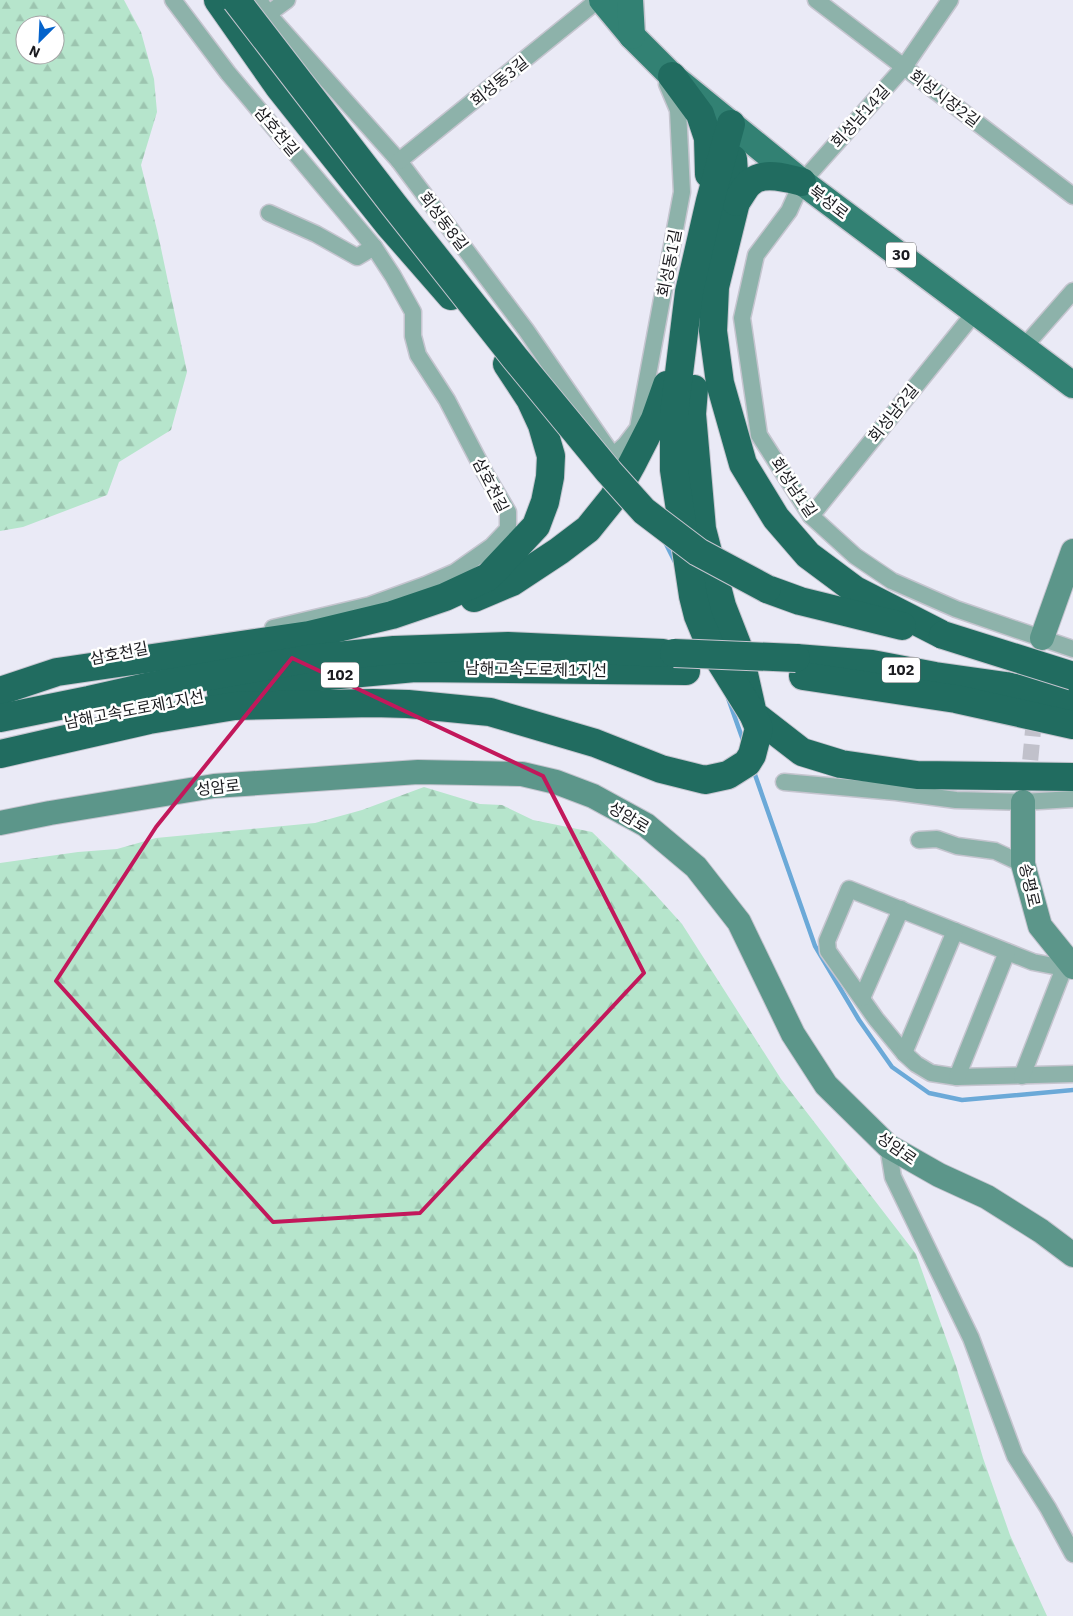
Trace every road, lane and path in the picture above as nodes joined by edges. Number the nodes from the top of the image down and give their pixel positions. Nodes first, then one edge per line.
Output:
1 (173, 0) edge
2 (218, 0) edge
3 (236, 0) edge
4 (287, 0) edge
5 (598, 0) edge
6 (602, 0) edge
7 (630, 0) edge
8 (816, 0) edge
9 (950, 0) edge
10 (264, 7) edge
11 (632, 36) junction
12 (904, 67) junction
13 (666, 69) junction
14 (731, 124) junction
15 (733, 159) junction
16 (399, 161) junction
17 (802, 182) junction
18 (1073, 196) edge
19 (723, 201) junction
20 (269, 213) dead end
21 (374, 247) junction
22 (1073, 291) edge
23 (976, 311) junction
24 (684, 329) junction
25 (1023, 348) junction
26 (1073, 385) edge
27 (628, 457) junction
28 (811, 516) junction
29 (1073, 551) edge
30 (943, 635) junction
31 (1042, 642) junction
32 (1073, 649) edge
33 (680, 662) junction
34 (799, 667) junction
35 (1073, 676) edge
36 (0, 681) edge
37 (0, 691) edge
38 (1073, 700) edge
39 (0, 705) edge
40 (753, 714) junction
41 (0, 718) edge
42 (1073, 725) edge
43 (0, 739) edge
44 (0, 754) edge
45 (1073, 777) edge
46 (784, 782) dead end
47 (1020, 790) junction
48 (1073, 799) edge
49 (0, 823) edge
50 (919, 840) dead end
51 (1023, 864) junction
52 (901, 909) junction
53 (955, 931) junction
54 (1007, 952) junction
55 (1070, 966) edge
56 (862, 998) junction
57 (904, 1053) junction
58 (1073, 1074) edge
59 (1022, 1076) junction
60 (957, 1077) junction
61 (888, 1146) junction
62 (1073, 1255) edge
63 (1073, 1554) edge

1 - 21 street, 삼호천길
2 - 37 highway
3 - 30 highway, bridge
4 - 10 street
5 - 16 street, 회성동3길
6 - 11 main road, 북성로 / 30
7 - 11 main road
8 - 12 street, 회성시장2길
9 - 12 street, 회성남14길
10 - 16 street, 회성동8길
11 - 13 main road, 북성로 / 30
12 - 17 street, 회성남14길
12 - 18 street, 회성시장2길
13 - 14 main road, 북성로 / 30
13 - 19 highway
13 - 27 street, 회성동1길
14 - 15 highway
14 - 17 main road, 북성로 / 30
14 - 19 highway
15 - 19 highway
15 - 40 highway
16 - 27 street, 회성동8길
17 - 19 highway
17 - 23 main road, 북성로 / 30
17 - 28 street, 회성남1길
19 - 24 highway
19 - 30 highway
20 - 21 street
21 - 36 street, 삼호천길
22 - 25 street
23 - 25 main road, 북성로 / 30
23 - 28 street, 회성남2길
24 - 27 highway
24 - 40 highway
25 - 26 main road, 북성로 / 30
27 - 39 highway
28 - 31 street, 회성남1길
29 - 31 main road
30 - 35 highway, bridge
31 - 32 street, 회성남1길
33 - 34 highway, 남해고속도로제1지선 / 102
33 - 41 highway, 남해고속도로제1지선 / 102
33 - 43 highway, 남해고속도로제1지선 / 102
34 - 38 highway, 남해고속도로제1지선 / 102
34 - 42 highway, 남해고속도로제1지선 / 102
40 - 44 highway
40 - 47 highway
45 - 47 highway
46 - 47 street
47 - 48 street
47 - 51 main road, 송평로
49 - 61 main road, 성암로
50 - 51 street
51 - 55 main road, 송평로
52 - 53 street
52 - 56 street
52 - 56 street
53 - 54 street
53 - 57 street
54 - 55 street
54 - 60 street
55 - 59 street
56 - 57 street
57 - 60 street
58 - 59 street
59 - 60 street
61 - 62 main road, 성암로
61 - 63 street

